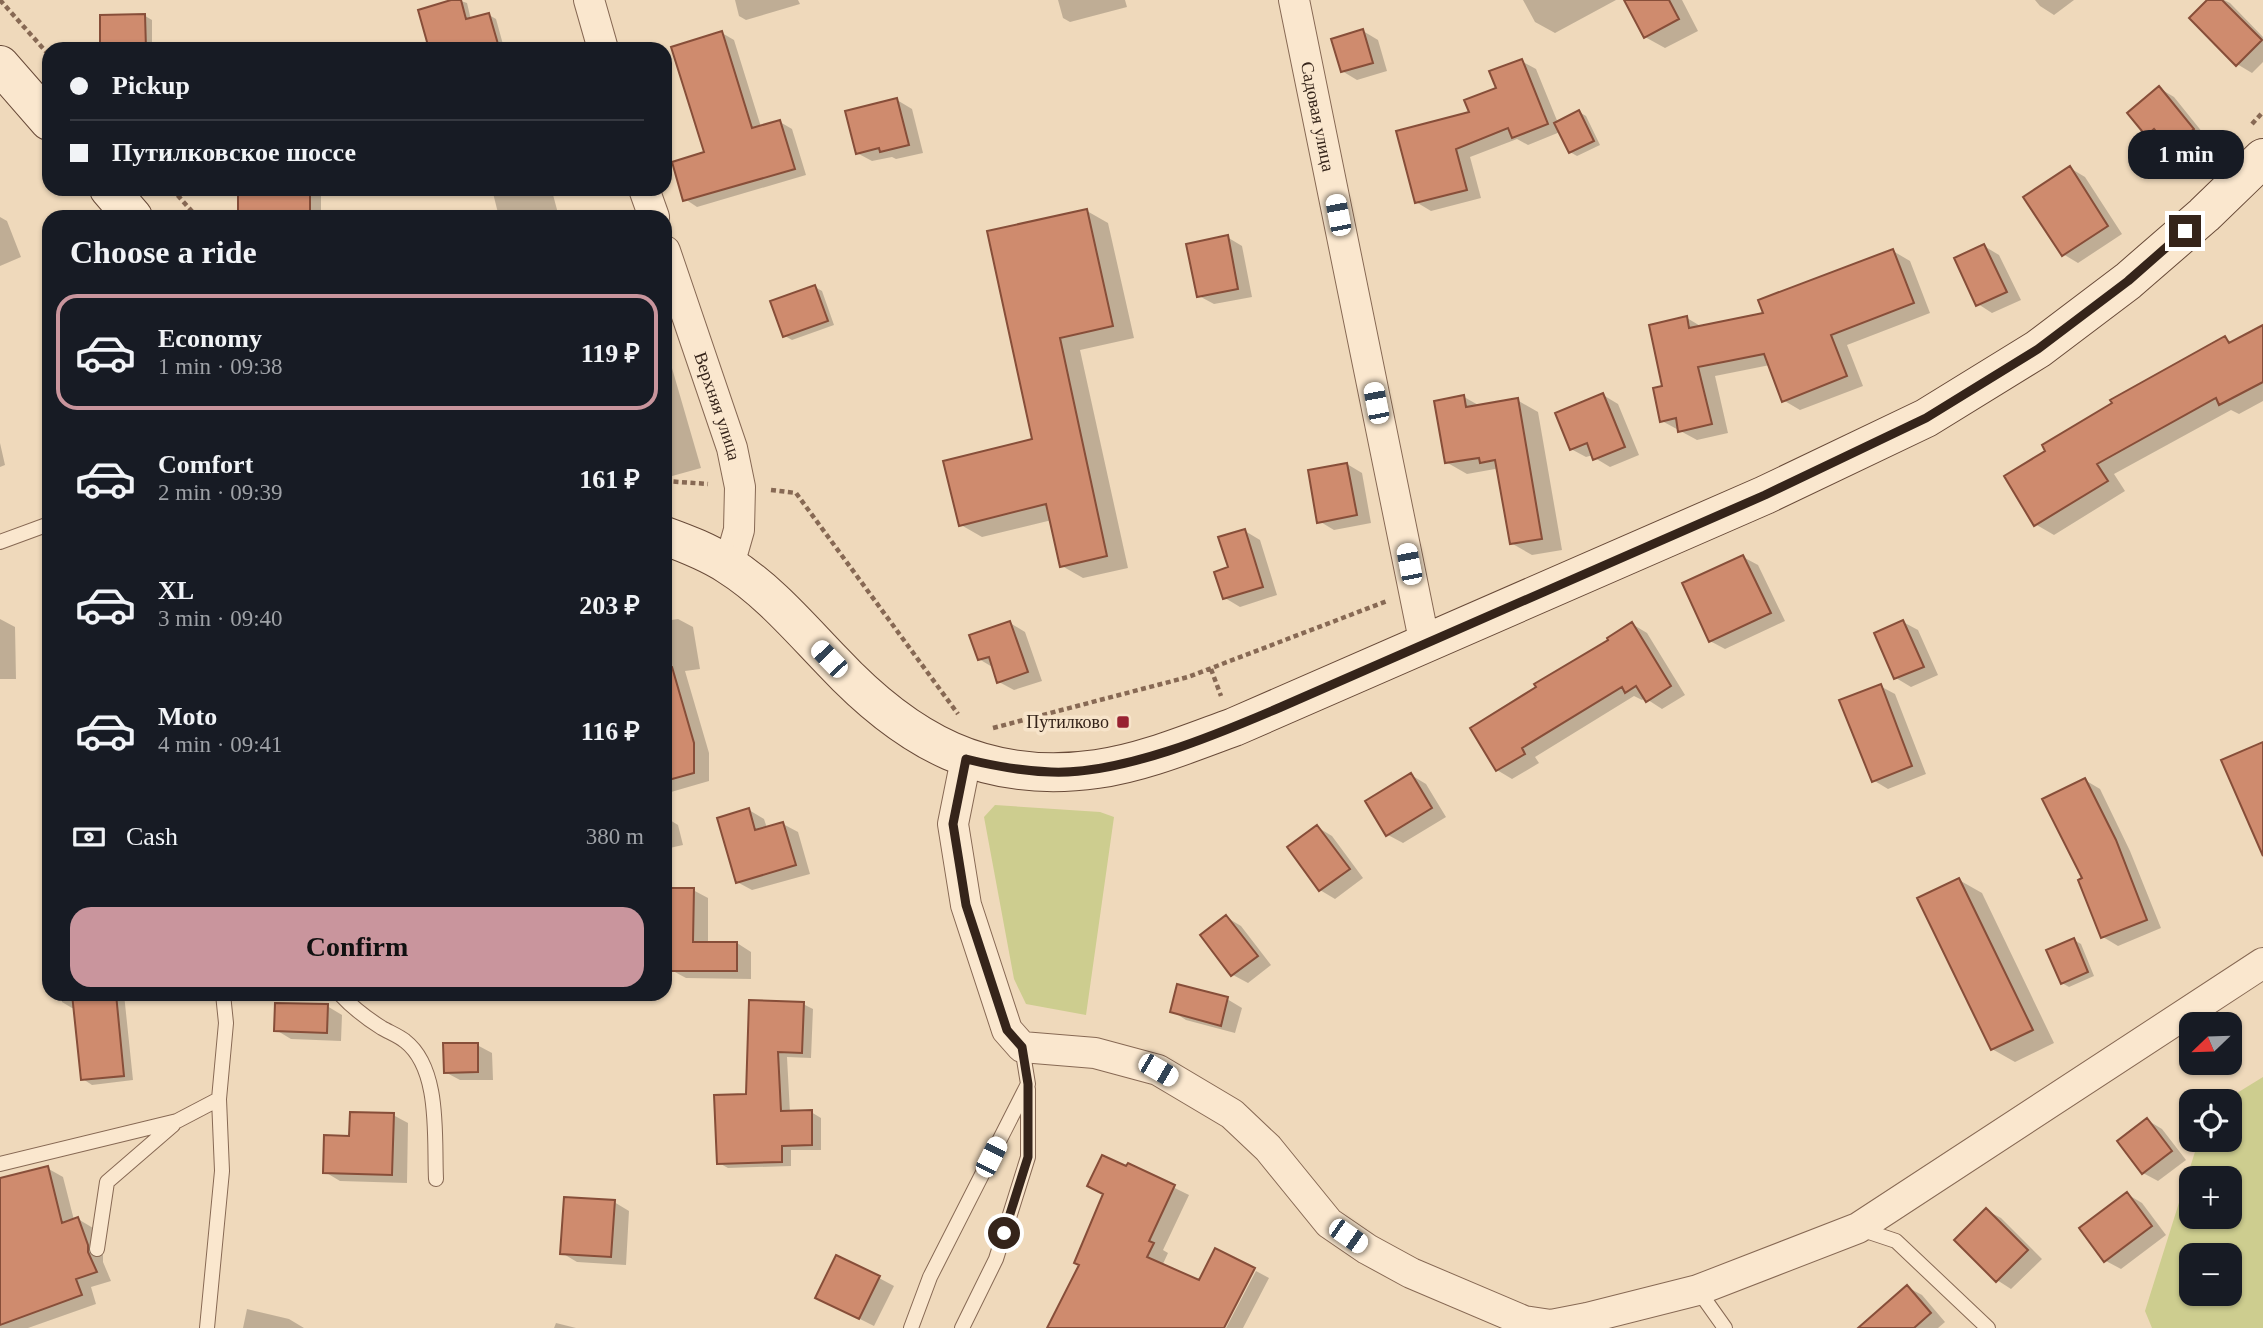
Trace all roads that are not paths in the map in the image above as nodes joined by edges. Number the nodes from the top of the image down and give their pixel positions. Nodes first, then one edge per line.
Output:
1 (589, 0) edge
2 (1294, 0) edge
3 (602, 42) edge
4 (0, 65) edge
5 (42, 113) edge
6 (2254, 144) edge
7 (114, 196) edge
8 (127, 210) edge
9 (672, 272) edge
10 (42, 527) edge
11 (672, 538) edge
12 (0, 542) edge
13 (729, 565) junction
14 (1425, 645) junction
15 (975, 744) junction
16 (2263, 963) edge
17 (224, 1001) edge
18 (347, 1001) edge
19 (1022, 1047) junction
20 (1028, 1084) junction
21 (219, 1099) junction
22 (177, 1121) junction
23 (0, 1164) edge
24 (436, 1179) dead end
25 (1858, 1228) junction
26 (97, 1249) dead end
27 (1698, 1290) junction
28 (207, 1328) edge
29 (911, 1328) edge
30 (962, 1328) edge
31 (1725, 1328) edge
32 (1989, 1328) edge

1 - 3 street
2 - 14 street, Садовая улица
4 - 5 main road
6 - 14 main road
7 - 8 main road
9 - 13 street, Верхняя улица
10 - 12 lane
11 - 13 main road
13 - 15 main road
14 - 15 main road
15 - 19 street
16 - 25 street
17 - 21 lane
18 - 24 lane
19 - 20 lane
19 - 27 street
20 - 29 lane
20 - 30 lane
21 - 22 lane
21 - 28 lane
22 - 23 lane
22 - 26 lane
25 - 27 street
25 - 32 lane
27 - 31 lane

